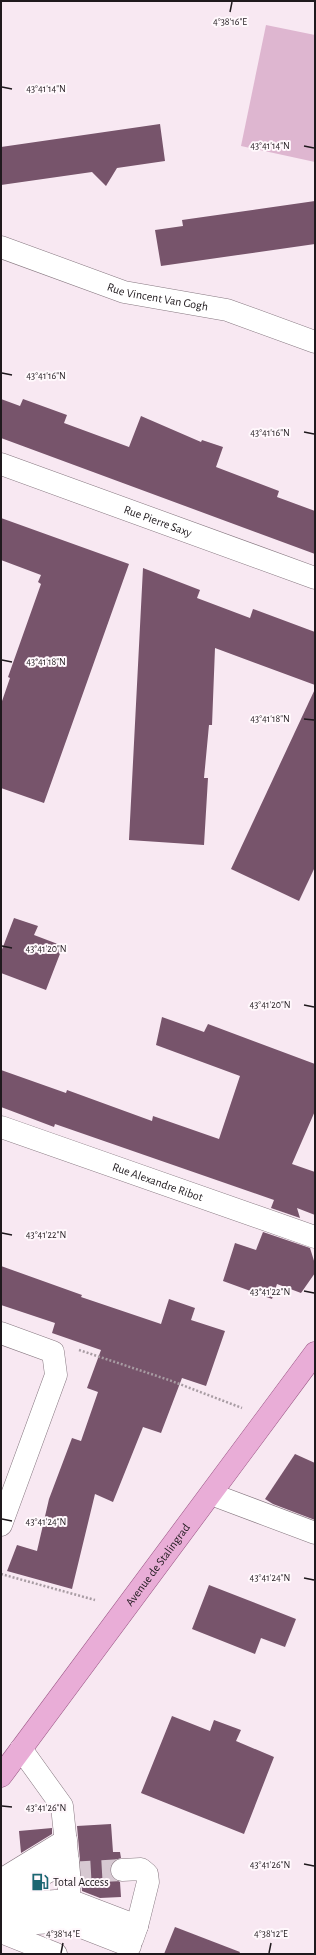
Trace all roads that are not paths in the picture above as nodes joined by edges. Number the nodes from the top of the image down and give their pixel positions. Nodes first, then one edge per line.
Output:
1 (1, 247) edge
2 (315, 342) edge
3 (1, 464) edge
4 (315, 578) edge
5 (1, 1127) edge
6 (315, 1237) edge
7 (1, 1333) edge
8 (315, 1353) edge
9 (211, 1494) junction
10 (1, 1525) edge
11 (315, 1533) edge
12 (22, 1749) junction
13 (1, 1776) edge
14 (66, 1840) junction
15 (68, 1861) junction
16 (122, 1870) tunnel mouth
17 (1, 1880) edge
18 (1, 1891) edge
19 (69, 1900) junction
20 (1, 1901) edge
21 (1, 1911) edge
22 (66, 1921) junction
23 (1, 1932) edge
24 (131, 1942) edge
25 (56, 1954) edge

1 - 2 street, Rue Vincent Van Gogh
3 - 4 street, Rue Pierre Saxy
5 - 6 street, Rue Alexandre Ribot
7 - 10 street
8 - 9 main road, Avenue de Stalingrad
9 - 11 street
9 - 12 main road, Avenue de Stalingrad
12 - 13 main road, Avenue de Stalingrad
12 - 14 street
14 - 15 street
14 - 17 street
15 - 18 street
15 - 19 street
16 - 24 street
19 - 20 street
19 - 22 street
19 - 24 street
21 - 22 street
22 - 24 street
23 - 25 street

